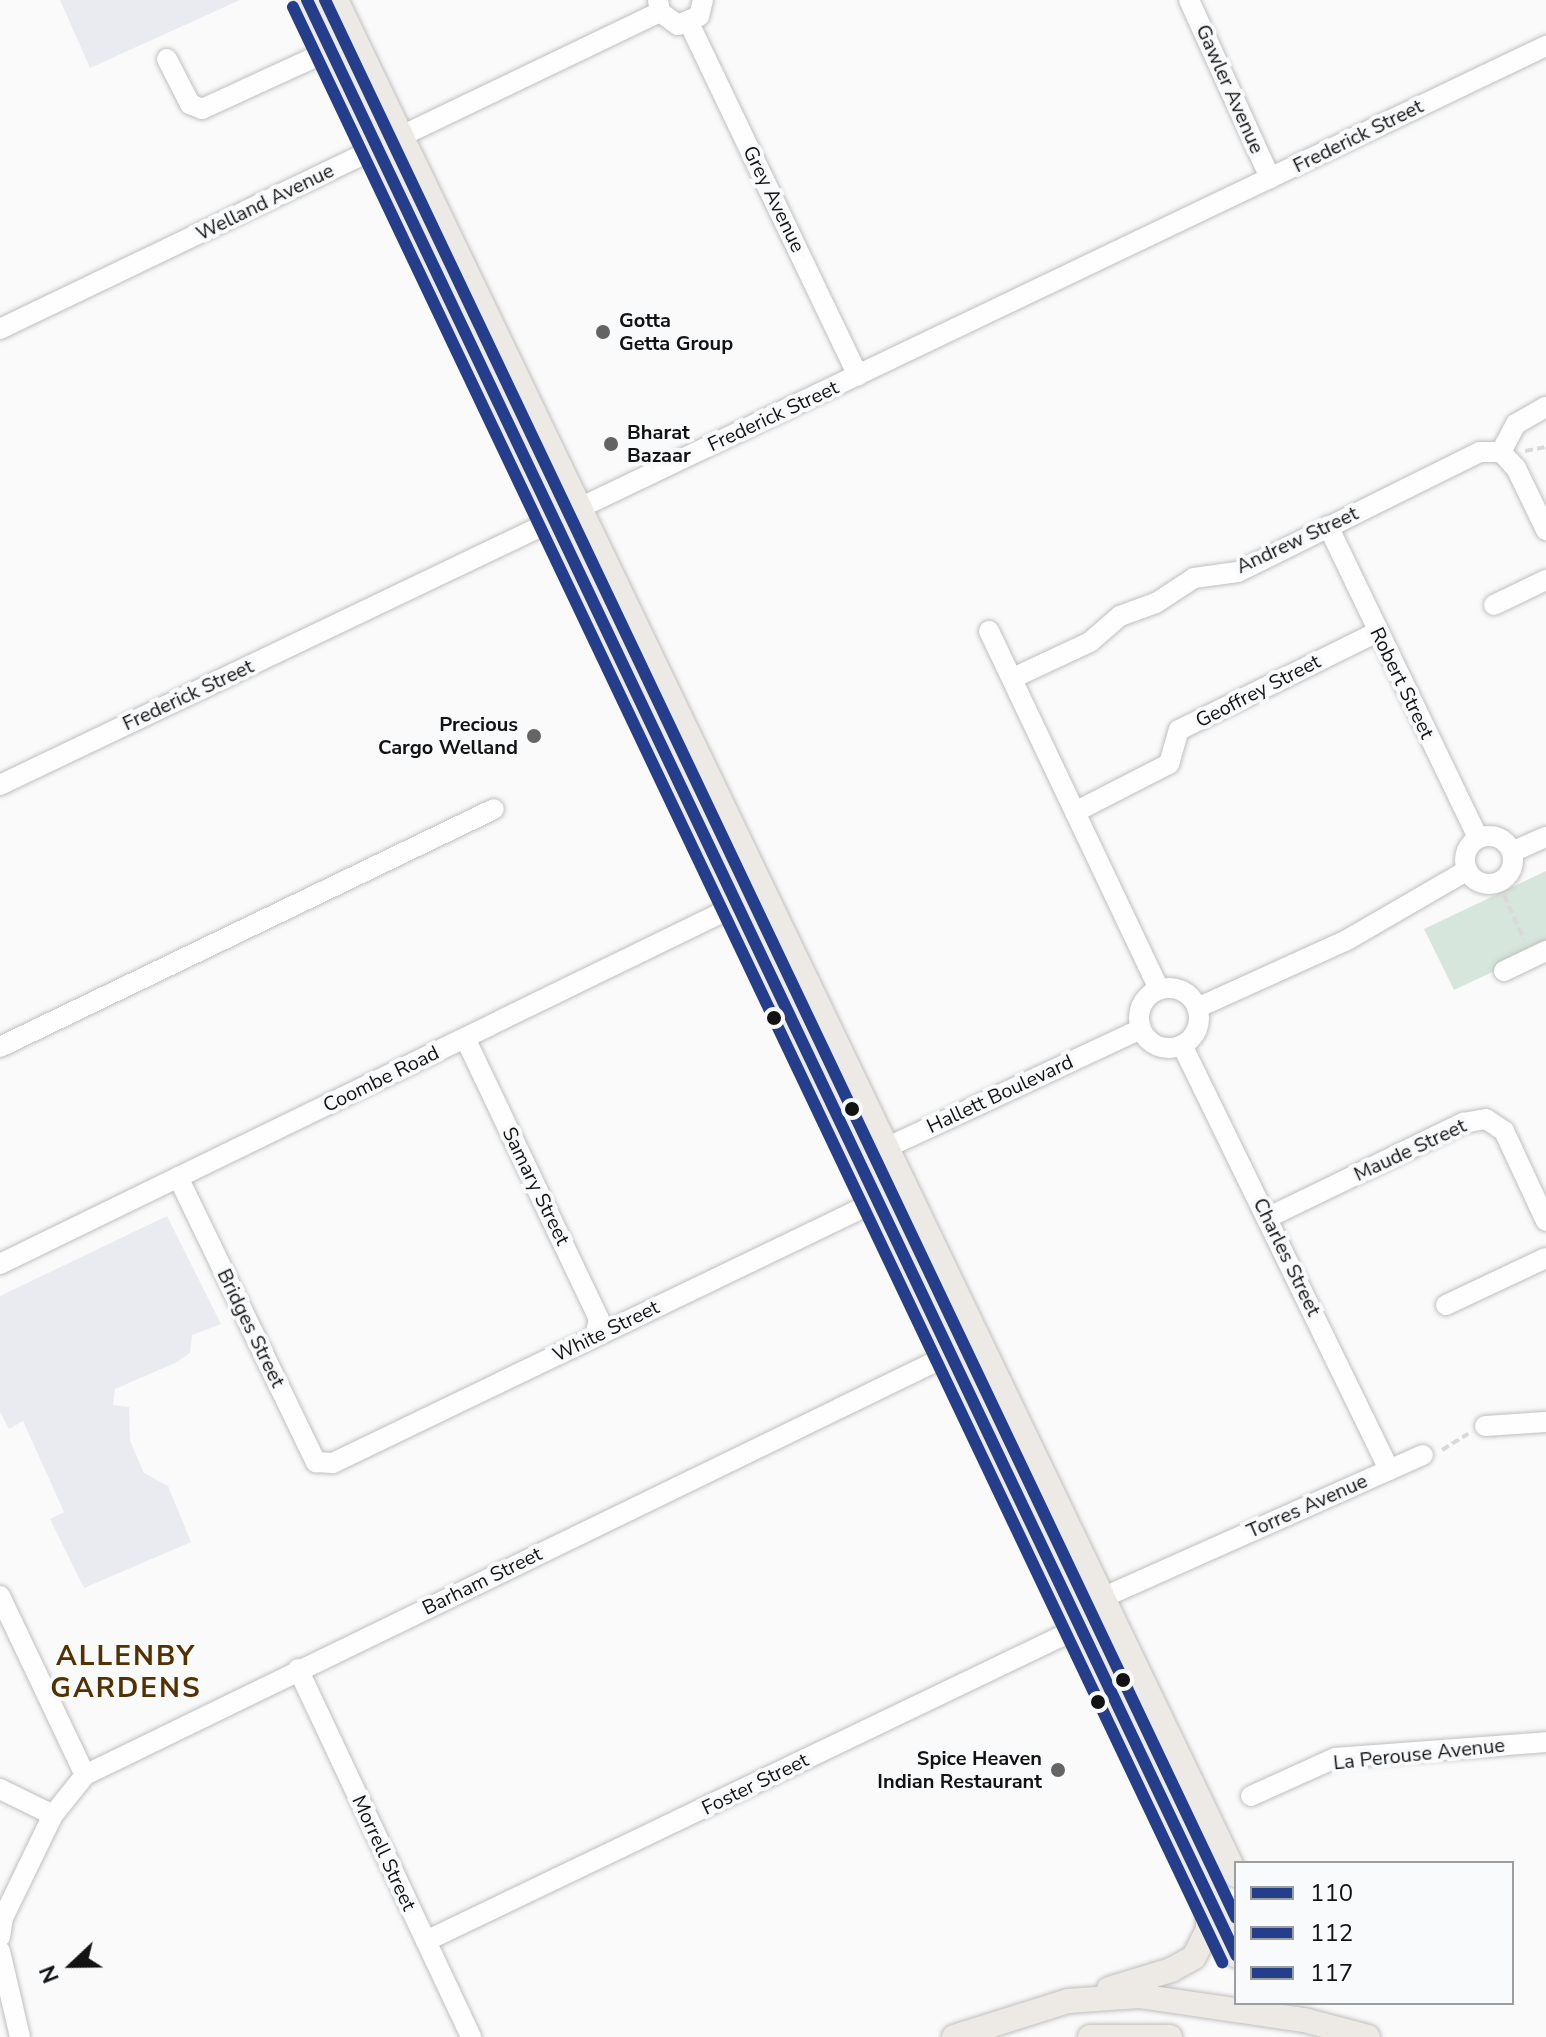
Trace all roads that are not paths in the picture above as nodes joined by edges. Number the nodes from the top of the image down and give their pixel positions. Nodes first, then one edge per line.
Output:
1 (307, 0) edge
2 (336, 0) edge
3 (703, 0) edge
4 (1189, 0) edge
5 (659, 6) edge
6 (689, 23) junction
7 (1546, 46) edge
8 (331, 50) junction
9 (167, 59) dead end
10 (401, 137) junction
11 (377, 148) junction
12 (1270, 178) junction
13 (0, 329) edge
14 (858, 376) junction
15 (1546, 407) edge
16 (1501, 452) junction
17 (580, 508) junction
18 (553, 521) junction
19 (1328, 526) junction
20 (1546, 530) edge
21 (1546, 580) edge
22 (1494, 605) dead end
23 (989, 631) dead end
24 (1377, 632) junction
25 (1013, 678) junction
26 (0, 785) edge
27 (494, 809) dead end
28 (1075, 812) junction
29 (1546, 837) edge
30 (1478, 838) junction
31 (1512, 852) junction
32 (1466, 871) junction
33 (762, 893) junction
34 (737, 905) junction
35 (1539, 955) edge
36 (1504, 971) dead end
37 (1159, 989) junction
38 (1197, 1008) junction
39 (1141, 1029) junction
40 (465, 1038) junction
41 (1182, 1045) junction
42 (0, 1047) edge
43 (884, 1148) junction
44 (860, 1160) junction
45 (178, 1177) junction
46 (879, 1200) junction
47 (1269, 1217) junction
48 (1546, 1221) edge
49 (1546, 1258) edge
50 (0, 1264) edge
51 (1446, 1305) dead end
52 (595, 1336) junction
53 (980, 1340) junction
54 (953, 1355) junction
55 (1546, 1422) edge
56 (1485, 1426) road end
57 (1423, 1455) road end
58 (333, 1463) joint
59 (1389, 1470) junction
60 (0, 1596) edge
61 (1104, 1597) junction
62 (1083, 1626) junction
63 (298, 1669) junction
64 (1546, 1742) edge
65 (85, 1775) junction
66 (0, 1789) edge
67 (1251, 1796) dead end
68 (53, 1815) junction
69 (1234, 1871) edge
70 (1207, 1894) junction
71 (0, 1937) edge
72 (426, 1941) junction
73 (0, 1951) edge
74 (1234, 1951) edge
75 (1077, 2000) junction
76 (1304, 2020) edge
77 (1267, 2021) edge
78 (20, 2037) edge
79 (471, 2037) edge
80 (954, 2037) edge
81 (1090, 2037) edge
82 (1170, 2037) edge
83 (1368, 2037) edge

1 - 8 main road
2 - 10 main road
3 - 6 street
4 - 12 street, Gawler Avenue
5 - 6 street
5 - 10 street, Welland Avenue
6 - 14 street, Grey Avenue
7 - 12 street, Frederick Street
8 - 9 street
8 - 11 main road
10 - 11 street, Welland Avenue
10 - 17 main road
11 - 13 street, Welland Avenue
11 - 18 main road
12 - 14 street, Frederick Street
14 - 17 street, Frederick Street
15 - 16 street
16 - 19 street, Andrew Street
16 - 20 street
17 - 18 street, Frederick Street
17 - 33 main road
18 - 26 street, Frederick Street
18 - 34 main road
19 - 24 street, Robert Street
19 - 25 street, Andrew Street
21 - 22 street
23 - 25 street
24 - 28 street, Geoffrey Street
24 - 30 street, Robert Street
25 - 28 street
27 - 42 street
28 - 37 street
29 - 31 street
30 - 31 street
30 - 32 street
31 - 32 street
32 - 38 street
33 - 34 street, Coombe Road
33 - 43 main road
34 - 40 street, Coombe Road
34 - 44 main road
35 - 36 street
37 - 38 street
37 - 39 street
38 - 41 street
39 - 41 street
39 - 43 street, Hallett Boulevard
40 - 45 street, Coombe Road
40 - 52 street, Samary Street
41 - 47 street, Charles Street
43 - 44 street, Hallett Boulevard
43 - 53 main road
44 - 46 main road
45 - 50 street, Coombe Road
45 - 58 street, Bridges Street
46 - 52 street, White Street
46 - 54 main road
47 - 48 street, Maude Street
47 - 59 street, Charles Street
49 - 51 street
52 - 58 street, White Street
53 - 54 street, Barham Street
53 - 61 main road
54 - 62 main road
54 - 63 street, Barham Street
55 - 56 street
57 - 59 street, Torres Avenue
59 - 61 street, Torres Avenue
60 - 65 street
61 - 62 street
61 - 69 main road
62 - 70 main road
62 - 72 street, Foster Street
63 - 65 street, Barham Street
63 - 72 street, Morrell Street
64 - 67 street, La Perouse Avenue
65 - 68 street, Barham Street
66 - 68 street
68 - 71 street, Barham Street
70 - 74 main road
70 - 75 main road
72 - 79 street, Morrell Street
73 - 78 street
75 - 77 main road
75 - 80 main road
76 - 77 main road
76 - 83 main road
81 - 82 main road

